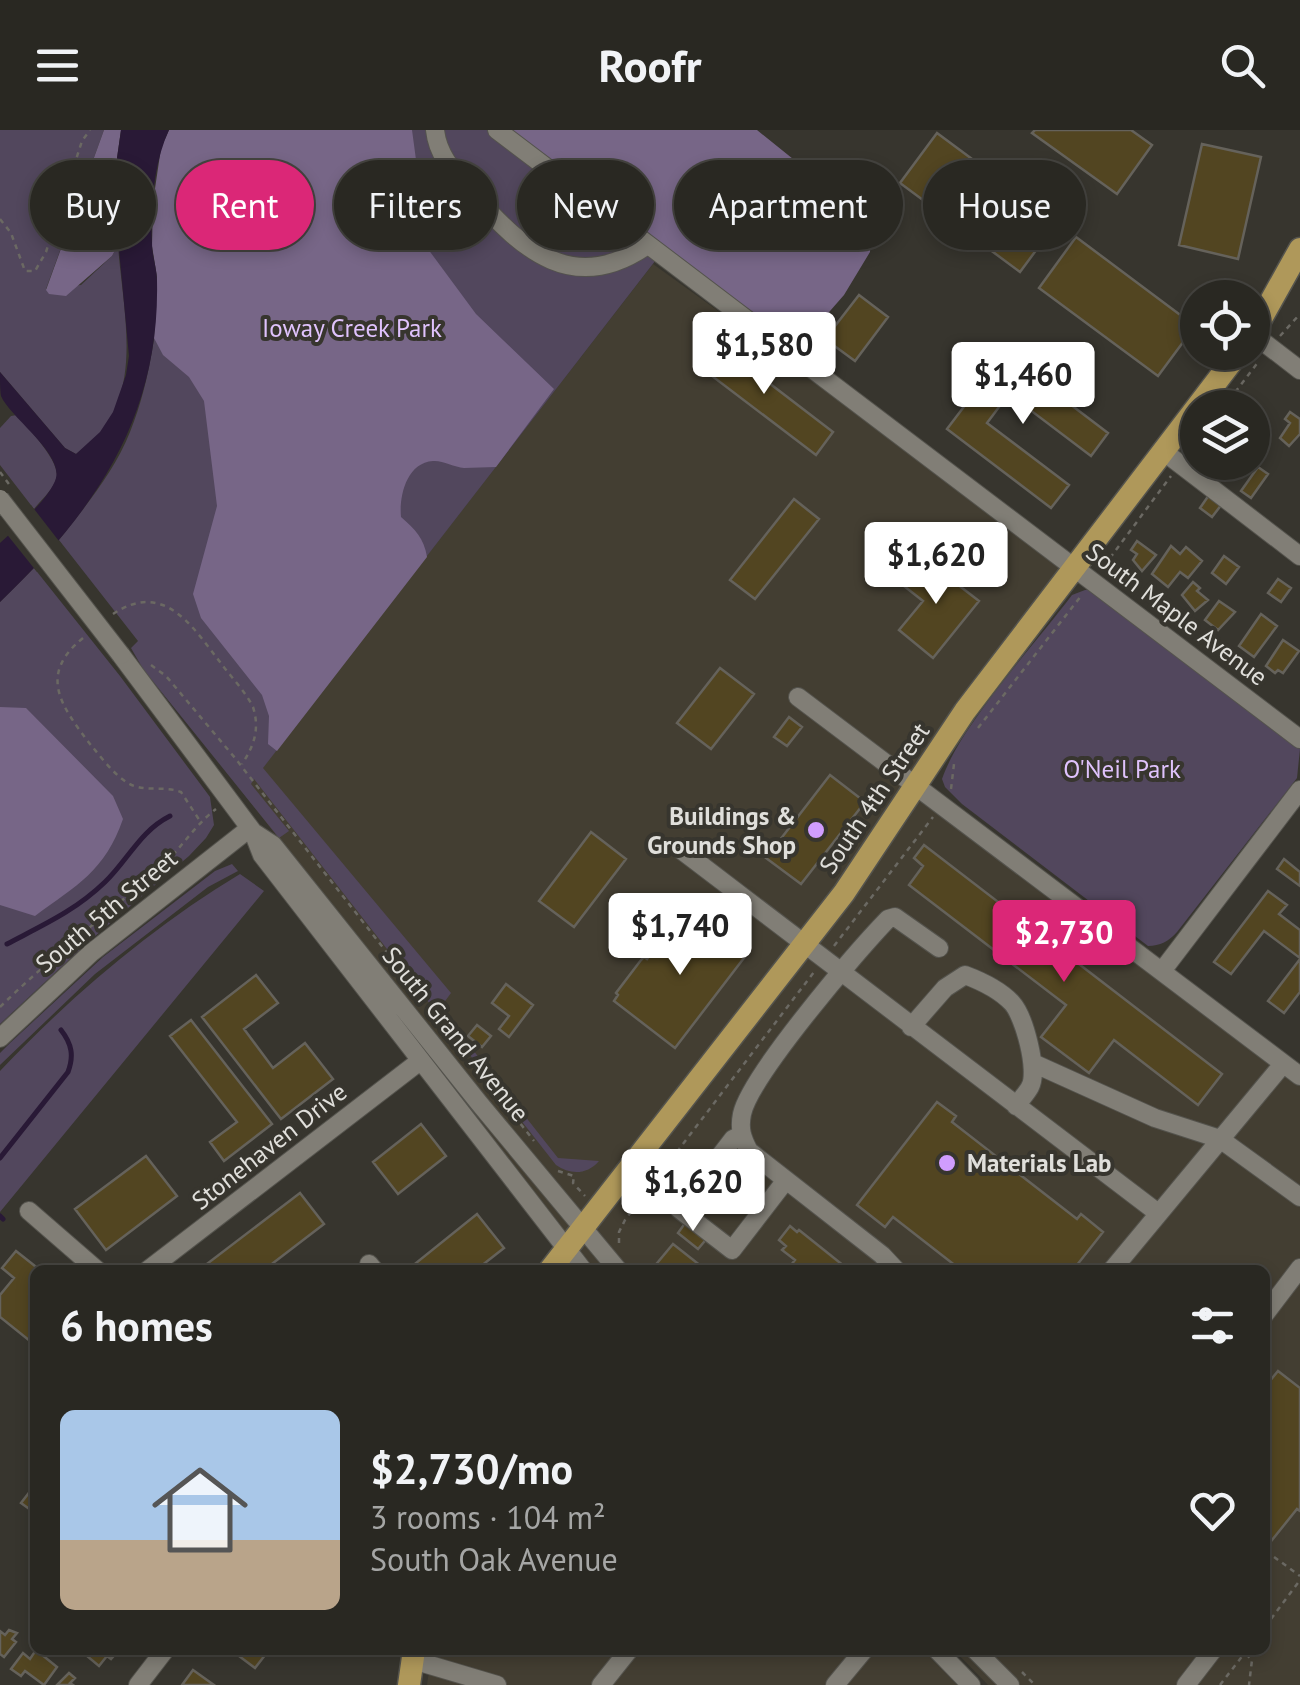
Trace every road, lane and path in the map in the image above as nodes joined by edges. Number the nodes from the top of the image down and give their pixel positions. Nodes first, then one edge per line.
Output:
1 (90, 130) edge
2 (435, 130) edge
3 (497, 130) edge
4 (536, 160) edge
5 (0, 219) edge
6 (517, 238) edge
7 (1300, 249) edge
8 (531, 250) edge
9 (640, 250) edge
10 (651, 250) edge
11 (1270, 303) edge
12 (1300, 314) edge
13 (1277, 338) dead end
14 (1270, 347) edge
15 (1239, 370) edge
16 (1300, 370) edge
17 (1180, 452) edge
18 (1172, 457) junction
19 (0, 499) edge
20 (1300, 556) edge
21 (1074, 568) junction
22 (1100, 571) dead end
23 (1085, 590) dead end
24 (144, 660) dead end
25 (798, 697) dead end
26 (976, 731) dead end
27 (1300, 739) edge
28 (955, 762) dead end
29 (918, 786) junction
30 (1300, 790) edge
31 (949, 792) dead end
32 (213, 811) dead end
33 (935, 814) dead end
34 (252, 830) junction
35 (680, 849) dead end
36 (804, 945) junction
37 (939, 948) dead end
38 (831, 949) dead end
39 (818, 967) dead end
40 (1162, 971) junction
41 (840, 974) junction
42 (0, 1007) edge
43 (911, 1027) junction
44 (0, 1038) edge
45 (420, 1061) junction
46 (1033, 1063) junction
47 (1283, 1064) junction
48 (1300, 1076) edge
49 (1016, 1106) junction
50 (740, 1135) junction
51 (1220, 1139) junction
52 (543, 1152) dead end
53 (554, 1167) dead end
54 (786, 1180) junction
55 (574, 1183) dead end
56 (1300, 1198) edge
57 (30, 1212) dead end
58 (1158, 1213) junction
59 (583, 1226) junction
60 (612, 1229) dead end
61 (566, 1248) junction
62 (90, 1265) edge
63 (155, 1265) edge
64 (554, 1265) edge
65 (579, 1265) edge
66 (614, 1265) edge
67 (891, 1265) edge
68 (1116, 1265) edge
69 (1300, 1268) edge
70 (1270, 1307) edge
71 (1270, 1554) edge
72 (1300, 1579) edge
73 (1270, 1619) edge
74 (162, 1655) edge
75 (413, 1655) edge
76 (860, 1655) edge
77 (943, 1655) edge
78 (980, 1655) edge
79 (1209, 1655) edge
80 (1243, 1655) edge
81 (1249, 1655) edge
82 (611, 1659) edge
83 (138, 1685) edge
84 (410, 1685) edge
85 (497, 1685) edge
86 (601, 1685) edge
87 (836, 1685) edge
88 (972, 1685) edge
89 (1010, 1685) edge
90 (1186, 1685) edge
91 (1220, 1685) edge
92 (1249, 1685) edge

1 - 5 path
2 - 6 street
3 - 4 street, South Maple Avenue
7 - 11 main road
8 - 9 street
10 - 21 street, South Maple Avenue
12 - 13 path
14 - 16 street
15 - 18 main road, South 4th Street
17 - 18 path
18 - 20 street
18 - 21 main road, South 4th Street
18 - 22 path
19 - 34 street, South Grand Avenue, bridge
21 - 27 street, South Maple Avenue
21 - 29 main road, South 4th Street
23 - 26 path
24 - 52 path
25 - 29 street
28 - 31 path
29 - 36 main road, South 4th Street
29 - 40 street
30 - 40 street
32 - 42 path
33 - 38 path
34 - 44 street, South 5th Street
34 - 45 street, South Grand Avenue
34 - 59 street, South Grand Avenue
35 - 36 street
36 - 41 street
36 - 59 main road, South 4th Street
37 - 41 street
39 - 60 path
40 - 47 street
41 - 43 street
41 - 50 street
43 - 46 street
43 - 49 street
45 - 61 street, South Grand Avenue
45 - 63 street, Stonehaven Drive
46 - 49 street
46 - 51 street
47 - 48 street
47 - 51 street
49 - 58 street
50 - 54 street
50 - 54 street
51 - 56 street
51 - 58 street
53 - 55 path
54 - 67 street
57 - 62 street
58 - 68 street
59 - 61 main road, South 4th Street
59 - 66 street, South Grand Avenue
61 - 64 main road, South 4th Street
61 - 65 street, South Grand Avenue
69 - 70 street
71 - 72 path
72 - 73 path
74 - 83 street
75 - 84 main road
75 - 85 street
76 - 87 street
77 - 88 street
78 - 89 street
79 - 90 street
80 - 91 path
81 - 92 path
82 - 86 street

